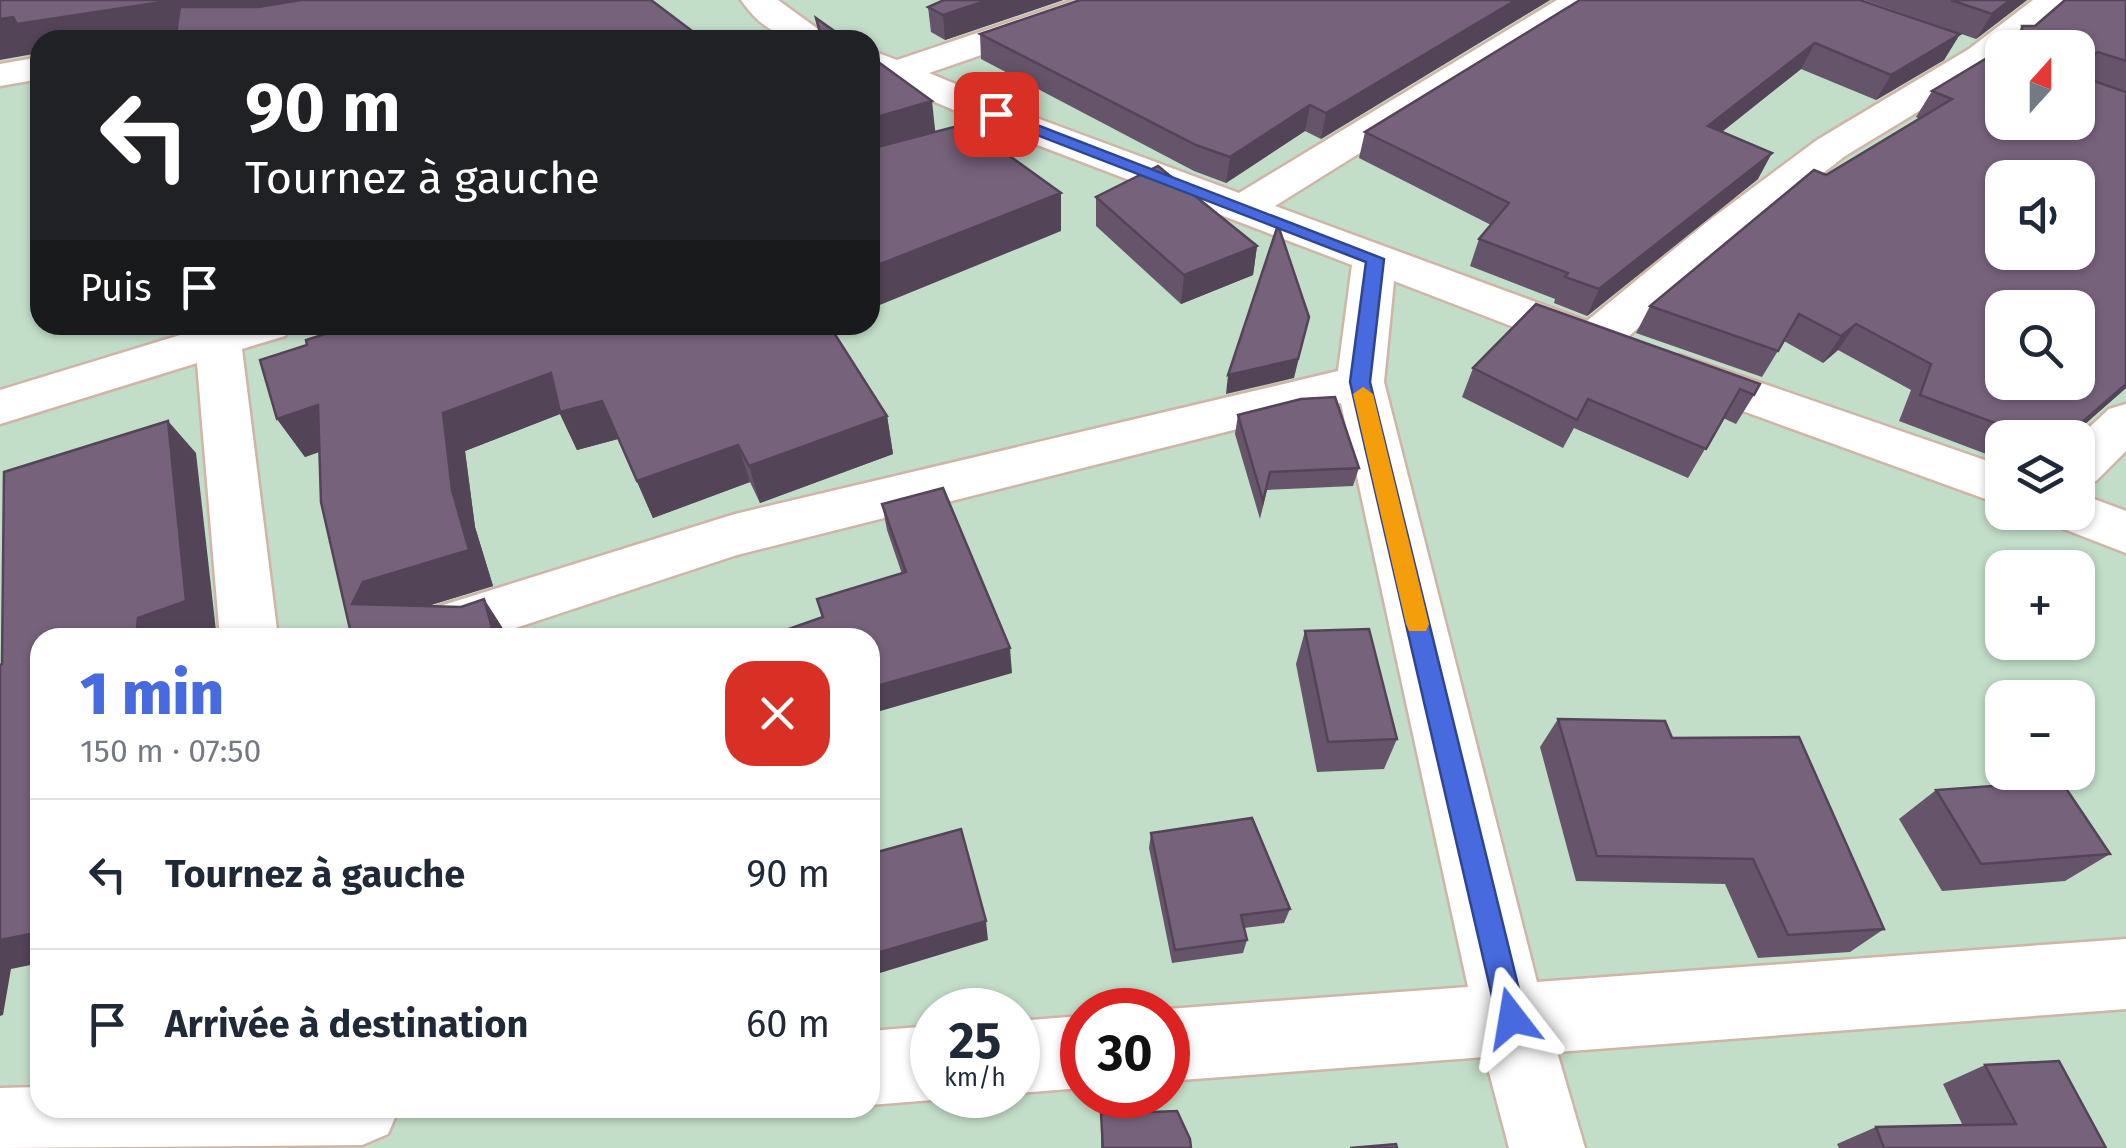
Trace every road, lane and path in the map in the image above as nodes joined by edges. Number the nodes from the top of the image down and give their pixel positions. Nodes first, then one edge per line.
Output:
1 (758, 0) edge
2 (1108, 0) edge
3 (1580, 0) edge
4 (2054, 0) edge
5 (794, 30) edge
6 (1977, 55) edge
7 (884, 66) edge
8 (30, 70) edge
9 (0, 75) edge
10 (1028, 128) junction
11 (978, 143) edge
12 (1246, 207) junction
13 (1375, 259) junction
14 (235, 335) edge
15 (218, 340) junction
16 (1594, 340) junction
17 (1360, 382) junction
18 (0, 407) edge
19 (2126, 421) edge
20 (2095, 451) edge
21 (1985, 480) edge
22 (2095, 520) edge
23 (2126, 532) edge
24 (247, 628) edge
25 (443, 628) edge
26 (2126, 974) edge
27 (1512, 1018) junction
28 (1190, 1043) edge
29 (910, 1065) edge
30 (880, 1067) edge
31 (133, 1118) edge
32 (0, 1126) edge
33 (1546, 1148) edge

1 - 5 street
2 - 7 street
3 - 12 street
4 - 6 street
6 - 16 street
7 - 10 street
8 - 9 street
10 - 11 street
10 - 12 street
12 - 13 street
13 - 16 street
13 - 17 street
14 - 15 street
15 - 18 street
15 - 24 street
16 - 21 street
17 - 25 street
17 - 27 street
19 - 20 street
22 - 23 street
26 - 27 street
27 - 28 street
27 - 33 street
29 - 30 street
31 - 32 street

